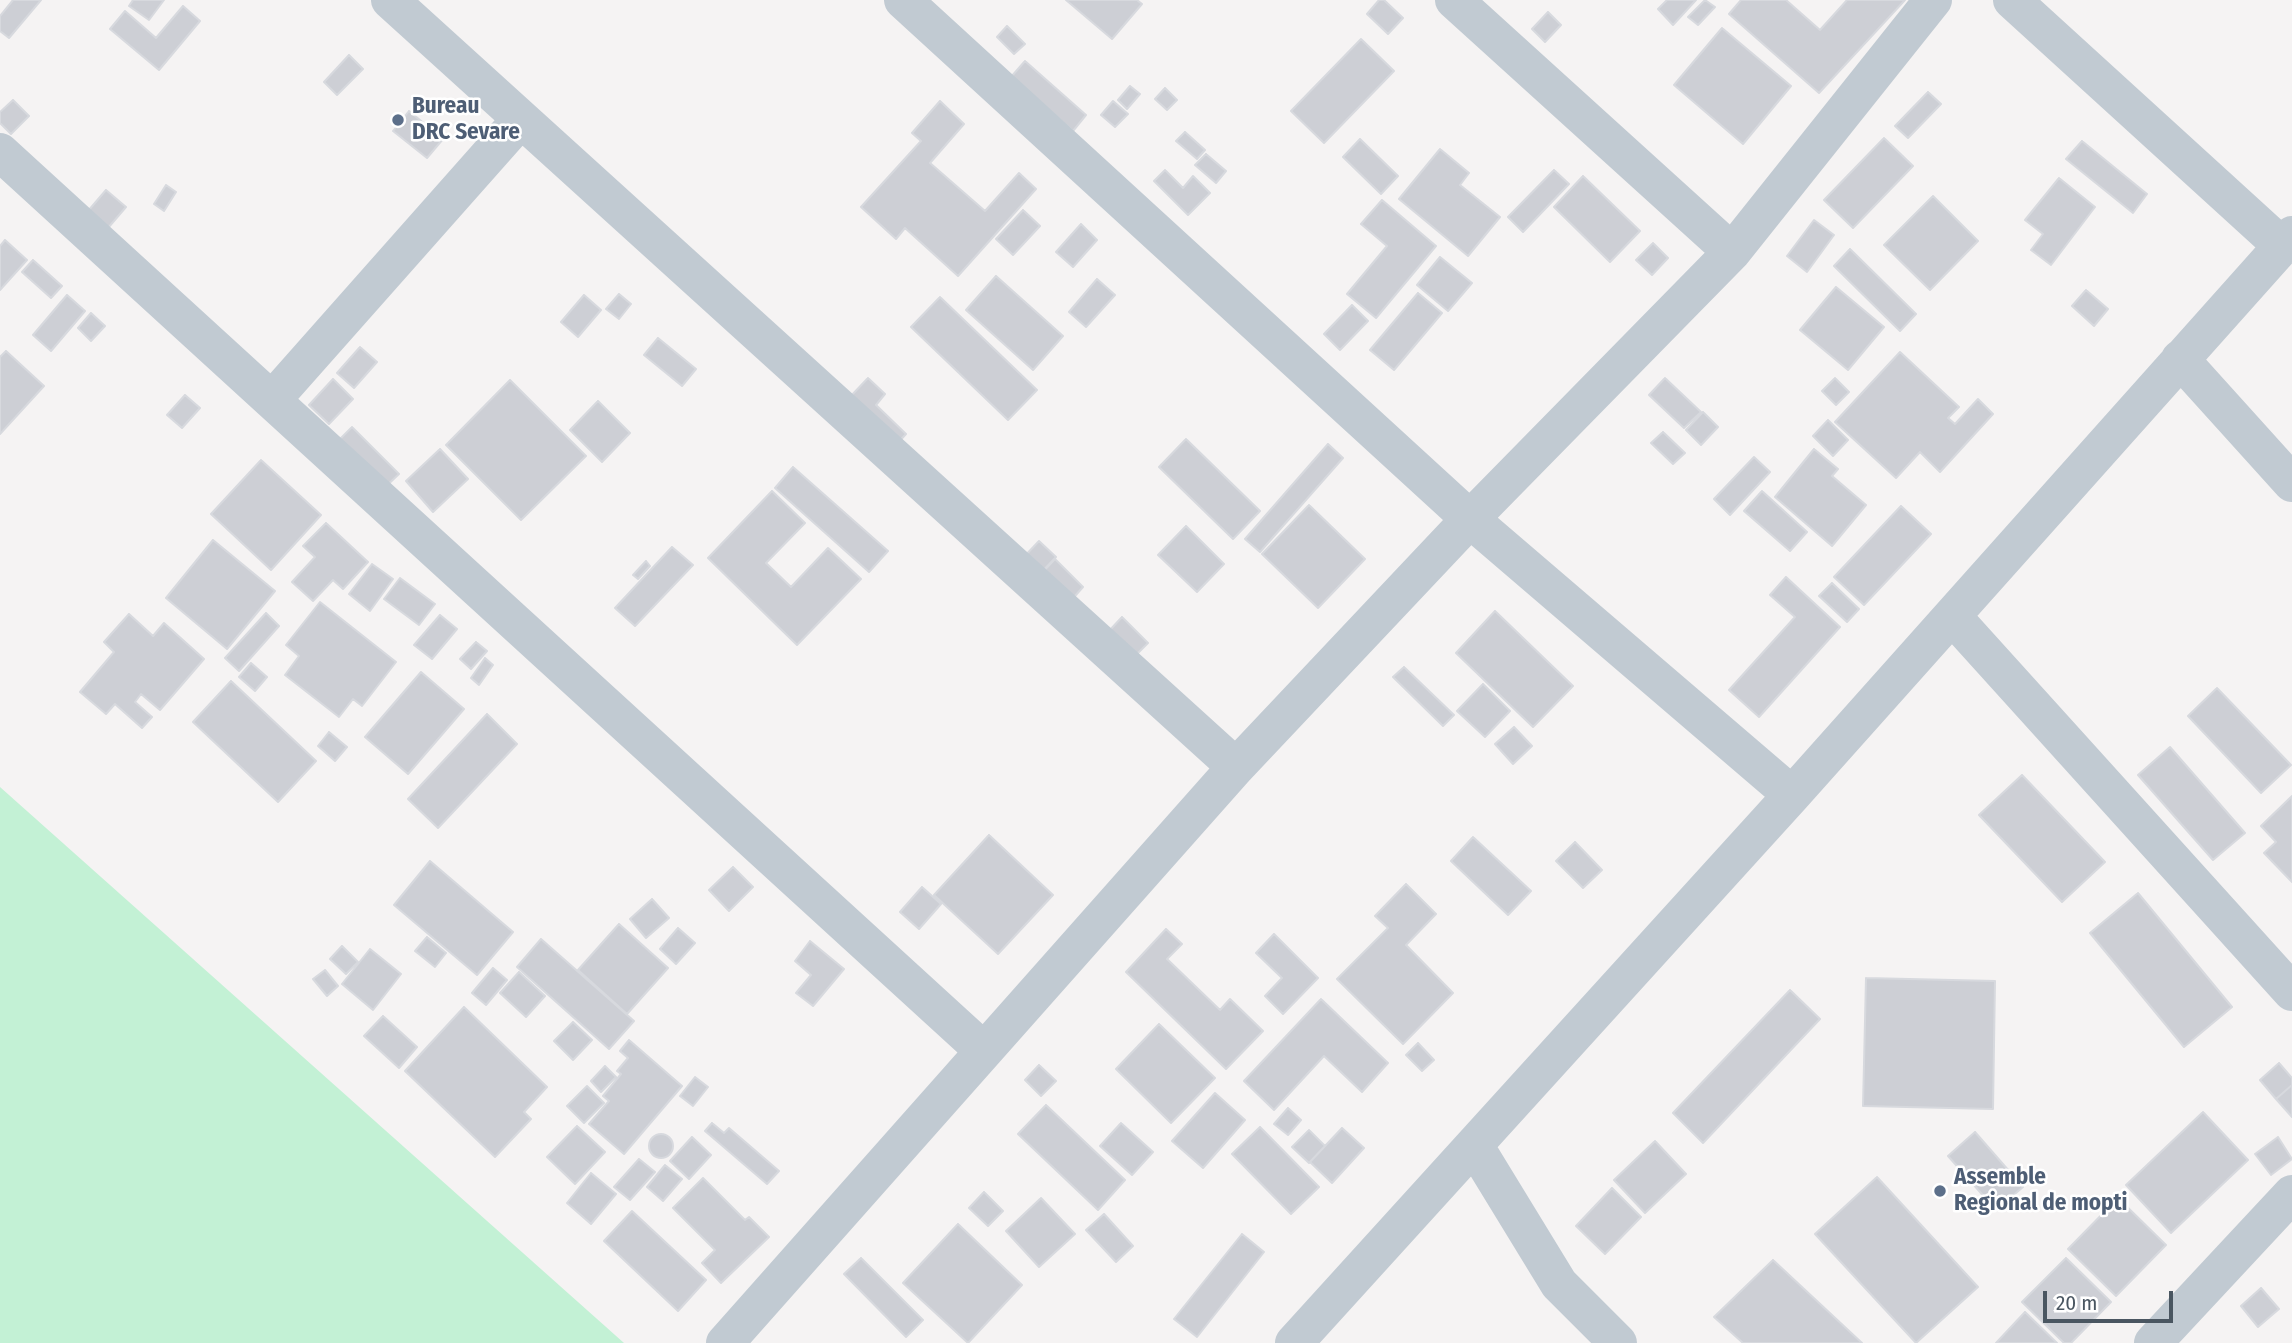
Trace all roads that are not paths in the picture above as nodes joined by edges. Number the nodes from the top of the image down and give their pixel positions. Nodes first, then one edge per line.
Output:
1 (390, 0) edge
2 (903, 0) edge
3 (1454, 0) edge
4 (1933, 0) edge
5 (2012, 0) edge
6 (521, 119) junction
7 (0, 152) edge
8 (2287, 240) edge
9 (1732, 252) junction
10 (2180, 359) junction
11 (272, 400) junction
12 (2292, 483) edge
13 (1470, 519) junction
14 (1952, 616) junction
15 (1236, 767) junction
16 (1792, 795) junction
17 (2292, 992) edge
18 (984, 1051) junction
19 (1474, 1145) junction
20 (2292, 1194) edge
21 (725, 1343) edge
22 (1294, 1343) edge
23 (1618, 1343) edge
24 (2152, 1343) edge

1 - 6 street
2 - 13 street
3 - 9 street
4 - 9 street
5 - 8 street
6 - 11 street
6 - 15 street
7 - 11 street
8 - 10 street
9 - 13 street
10 - 12 street
10 - 14 street
11 - 18 street
13 - 15 street
13 - 16 street
14 - 16 street
14 - 17 street
15 - 18 street
16 - 19 street
18 - 21 street
19 - 22 street
19 - 23 street
20 - 24 street

